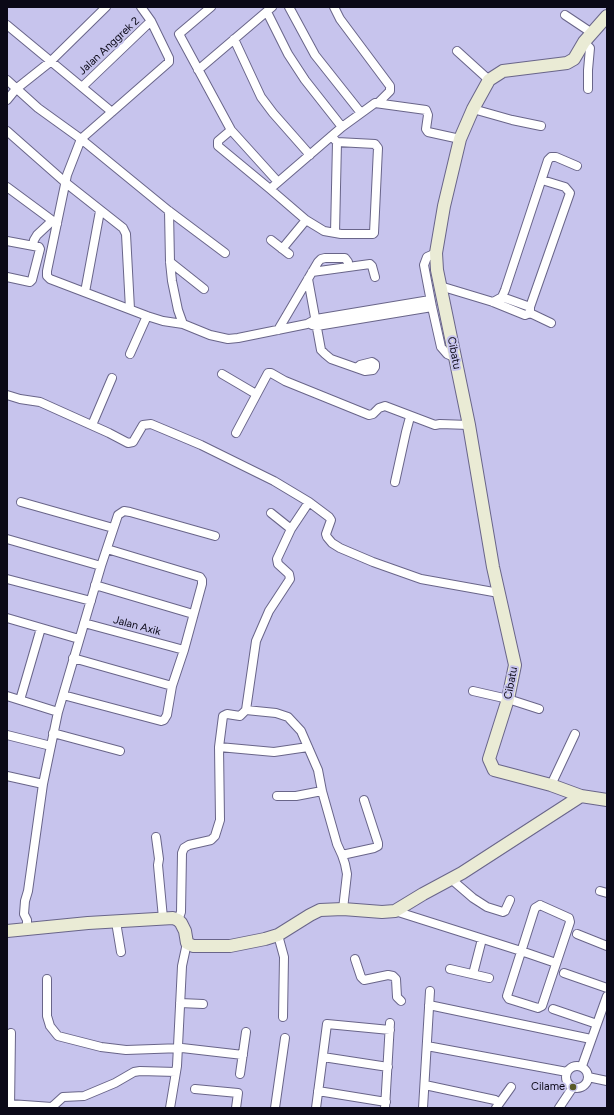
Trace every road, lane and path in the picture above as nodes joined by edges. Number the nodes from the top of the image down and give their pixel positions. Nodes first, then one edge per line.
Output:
1 (106, 7) edge
2 (141, 7) edge
3 (211, 7) edge
4 (288, 7) edge
5 (334, 7) edge
6 (270, 9) edge
7 (565, 15) dead end
8 (607, 16) edge
9 (151, 21) junction
10 (7, 25) edge
11 (588, 38) junction
12 (234, 39) junction
13 (457, 51) dead end
14 (50, 62) junction
15 (198, 70) junction
16 (7, 80) edge
17 (489, 80) junction
18 (82, 87) junction
19 (16, 89) junction
20 (588, 89) dead end
21 (7, 100) edge
22 (378, 103) junction
23 (473, 110) junction
24 (112, 112) junction
25 (361, 113) junction
26 (542, 126) dead end
27 (342, 128) junction
28 (231, 130) junction
29 (7, 131) edge
30 (81, 139) junction
31 (335, 139) junction
32 (460, 139) junction
33 (310, 155) junction
34 (577, 166) dead end
35 (542, 180) junction
36 (278, 182) junction
37 (66, 183) junction
38 (7, 187) edge
39 (270, 189) junction
40 (100, 211) junction
41 (169, 211) junction
42 (306, 220) junction
43 (54, 223) junction
44 (334, 233) junction
45 (271, 240) dead end
46 (7, 241) edge
47 (33, 246) junction
48 (225, 253) dead end
49 (436, 253) junction
50 (170, 262) junction
51 (348, 266) junction
52 (312, 272) junction
53 (7, 277) edge
54 (375, 277) dead end
55 (308, 279) junction
56 (440, 286) junction
57 (204, 288) dead end
58 (85, 292) junction
59 (502, 297) junction
60 (493, 302) junction
61 (431, 303) junction
62 (130, 309) junction
63 (530, 310) junction
64 (147, 316) junction
65 (316, 323) junction
66 (551, 323) dead end
67 (183, 324) junction
68 (278, 330) junction
69 (130, 354) dead end
70 (456, 358) junction
71 (357, 368) dead end
72 (222, 374) dead end
73 (112, 378) dead end
74 (256, 394) junction
75 (7, 395) edge
76 (410, 417) junction
77 (92, 425) junction
78 (469, 425) junction
79 (236, 433) dead end
80 (396, 482) dead end
81 (21, 502) dead end
82 (309, 502) junction
83 (271, 513) dead end
84 (113, 528) junction
85 (291, 529) junction
86 (215, 536) dead end
87 (7, 539) edge
88 (107, 549) junction
89 (101, 566) junction
90 (7, 579) edge
91 (95, 586) junction
92 (499, 593) junction
93 (91, 601) junction
94 (193, 614) junction
95 (7, 618) edge
96 (84, 623) junction
97 (41, 628) junction
98 (79, 639) junction
99 (184, 650) junction
100 (73, 658) junction
101 (172, 686) junction
102 (473, 691) dead end
103 (63, 695) junction
104 (7, 696) edge
105 (508, 699) junction
106 (20, 700) junction
107 (539, 709) dead end
108 (246, 710) junction
109 (58, 712) junction
110 (54, 733) junction
111 (575, 734) dead end
112 (7, 735) edge
113 (51, 746) junction
114 (308, 746) junction
115 (219, 747) junction
116 (120, 750) dead end
117 (7, 776) edge
118 (43, 784) junction
119 (550, 785) junction
120 (322, 791) junction
121 (277, 796) dead end
122 (582, 796) junction
123 (364, 800) dead end
124 (607, 800) edge
125 (156, 837) dead end
126 (342, 855) junction
127 (451, 879) junction
128 (510, 900) dead end
129 (343, 909) junction
130 (395, 911) junction
131 (163, 918) junction
132 (178, 920) junction
133 (116, 922) junction
134 (27, 925) junction
135 (7, 931) edge
136 (577, 934) dead end
137 (278, 935) junction
138 (482, 939) junction
139 (187, 943) junction
140 (607, 946) edge
141 (521, 951) junction
142 (121, 952) dead end
143 (355, 959) dead end
144 (556, 963) junction
145 (450, 969) dead end
146 (564, 973) dead end
147 (473, 974) junction
148 (489, 978) dead end
149 (47, 979) dead end
150 (607, 988) edge
151 (430, 991) dead end
152 (607, 996) edge
153 (401, 1001) dead end
154 (180, 1003) junction
155 (202, 1004) dead end
156 (429, 1005) junction
157 (553, 1009) dead end
158 (283, 1017) dead end
159 (597, 1024) junction
160 (246, 1032) dead end
161 (11, 1033) dead end
162 (284, 1038) dead end
163 (591, 1039) junction
164 (427, 1046) junction
165 (178, 1048) junction
166 (243, 1055) junction
167 (323, 1056) junction
168 (582, 1066) junction
169 (388, 1067) junction
170 (176, 1072) junction
171 (567, 1072) junction
172 (240, 1074) dead end
173 (588, 1077) junction
174 (607, 1082) edge
175 (424, 1085) junction
176 (511, 1087) dead end
177 (573, 1087) junction
178 (195, 1088) dead end
179 (318, 1091) junction
180 (8, 1094) edge
181 (386, 1105) edge
182 (10, 1106) edge
183 (497, 1106) edge
184 (170, 1108) edge
185 (236, 1108) edge
186 (275, 1108) edge
187 (316, 1108) edge
188 (423, 1108) edge
189 (559, 1108) edge

1 - 14 street
2 - 9 street
3 - 15 street
4 - 25 street
5 - 22 street
6 - 12 street
6 - 27 street
7 - 11 street
8 - 11 street
9 - 18 street, Jalan Anggrek 2
9 - 24 street
10 - 14 street
11 - 17 street
11 - 20 street
12 - 15 street
12 - 33 street
13 - 17 street
14 - 18 street
14 - 19 street
15 - 28 street
16 - 19 street
17 - 23 street, Cibatu
18 - 24 street
19 - 21 street
19 - 30 street
22 - 25 street
22 - 32 street
23 - 26 street
23 - 32 street, Cibatu
24 - 30 street
25 - 27 street
27 - 31 street
28 - 36 street
28 - 39 street
29 - 37 street
30 - 37 street
30 - 41 street
31 - 33 street
31 - 44 street
31 - 44 street
32 - 49 street, Cibatu
33 - 36 street
34 - 35 street
35 - 59 street
35 - 63 street
36 - 39 street
37 - 40 street
37 - 43 street
38 - 43 street
39 - 42 street
40 - 58 street
40 - 62 street
41 - 48 street
41 - 50 street
42 - 44 street
42 - 45 street
43 - 47 street
43 - 58 street
46 - 47 street
47 - 53 street
49 - 56 street, Cibatu
49 - 61 street
50 - 57 street
50 - 67 street
51 - 52 street
51 - 52 street
51 - 54 street
52 - 55 street
55 - 65 street
55 - 68 street
56 - 60 street
56 - 70 street, Cibatu
58 - 62 street
59 - 60 street
59 - 63 street
60 - 63 street
61 - 65 street
61 - 70 street
62 - 64 street
63 - 66 street
64 - 67 street
64 - 69 street
65 - 68 street
65 - 71 street
67 - 68 street
70 - 78 street, Cibatu
72 - 74 street
73 - 77 street
74 - 76 street
74 - 79 street
75 - 77 street
76 - 78 street
76 - 80 street
77 - 82 street
78 - 92 street, Cibatu
81 - 84 street
82 - 85 street
82 - 92 street
83 - 85 street
84 - 86 street
84 - 88 street
85 - 108 street
87 - 89 street
88 - 89 street
88 - 94 street
89 - 91 street
90 - 93 street
91 - 93 street
91 - 94 street
92 - 105 street, Cibatu
93 - 96 street
94 - 99 street
95 - 97 street
96 - 98 street
96 - 99 street, Jalan Axik
97 - 98 street
97 - 106 street
98 - 100 street
99 - 101 street
100 - 101 street
100 - 103 street
101 - 103 street
102 - 105 street
103 - 109 street
104 - 106 street
105 - 107 street
105 - 119 street, Cibatu
106 - 109 street
108 - 114 street
108 - 115 street
109 - 110 street
110 - 113 street
110 - 116 street
111 - 119 street
112 - 113 street
113 - 118 street
114 - 115 street
114 - 120 street
115 - 132 street
117 - 118 street
118 - 134 street
119 - 122 street
120 - 121 street
120 - 126 street
122 - 124 street
122 - 127 street
123 - 126 street
125 - 131 street
126 - 129 street
127 - 128 street
127 - 130 street
129 - 130 street
129 - 137 street
130 - 138 street
131 - 132 street
131 - 133 street
132 - 139 street
133 - 134 street
133 - 142 street
134 - 135 street
136 - 140 street
137 - 139 street
137 - 158 street
138 - 141 street
138 - 147 street
139 - 154 street
141 - 144 street
141 - 144 street
141 - 144 street
143 - 153 street
145 - 147 street
146 - 150 street
147 - 148 street
149 - 165 street
151 - 156 street
152 - 159 street
154 - 155 street
154 - 165 street
156 - 163 street
156 - 164 street
157 - 159 street
159 - 163 street
160 - 166 street
161 - 180 street
162 - 186 street
163 - 168 street
164 - 171 street
164 - 175 street
165 - 166 street
165 - 170 street
166 - 172 street
167 - 169 street
167 - 169 street
167 - 179 street
168 - 171 street
168 - 173 street
169 - 181 street
170 - 182 street
170 - 184 street
171 - 177 street
173 - 174 street
173 - 177 street
175 - 183 street
175 - 188 street
176 - 183 street
177 - 189 street
178 - 185 street
179 - 181 street
179 - 187 street
180 - 182 street

